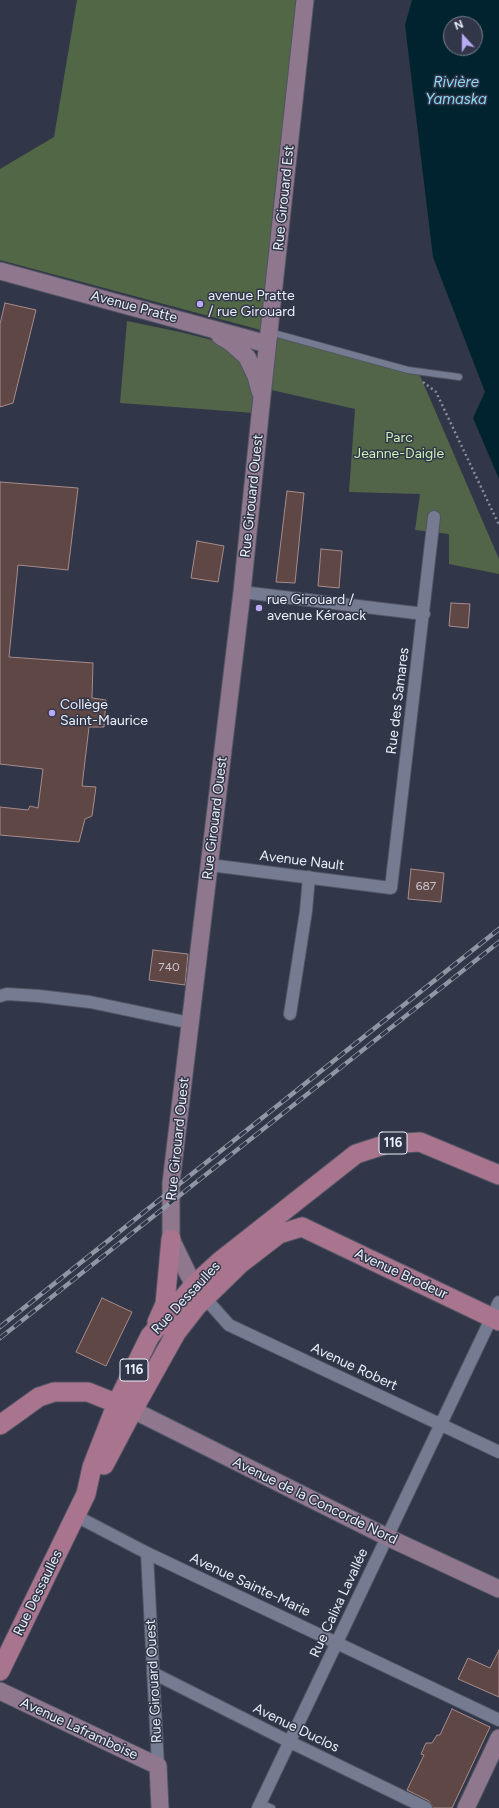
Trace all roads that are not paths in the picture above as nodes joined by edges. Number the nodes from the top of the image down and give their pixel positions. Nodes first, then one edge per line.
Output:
1 (305, 0) edge
2 (0, 271) edge
3 (207, 328) junction
4 (268, 338) junction
5 (459, 377) dead end
6 (262, 396) junction
7 (434, 517) dead end
8 (242, 592) junction
9 (424, 614) junction
10 (210, 865) junction
11 (309, 877) junction
12 (391, 888) joint
13 (0, 996) edge
14 (290, 1014) dead end
15 (190, 1024) junction
16 (499, 1175) edge
17 (299, 1200) junction
18 (302, 1227) junction
19 (171, 1239) junction
20 (199, 1291) junction
21 (497, 1313) edge
22 (150, 1336) junction
23 (125, 1406) junction
24 (441, 1424) junction
25 (0, 1425) edge
26 (499, 1452) edge
27 (76, 1516) junction
28 (387, 1537) junction
29 (147, 1553) junction
30 (499, 1589) edge
31 (337, 1643) junction
32 (0, 1671) edge
33 (153, 1673) junction
34 (0, 1691) edge
35 (499, 1720) edge
36 (499, 1738) edge
37 (290, 1742) junction
38 (158, 1766) junction
39 (163, 1806) edge
40 (264, 1806) edge
41 (426, 1808) edge
42 (466, 1808) edge

1 - 4 street, Rue Girouard Est
2 - 3 street, Avenue Pratte
3 - 4 street, Avenue Pratte
3 - 6 street
4 - 5 lane
4 - 6 street, Rue Girouard Est
6 - 8 street, Rue Girouard Ouest
7 - 9 street, Rue des Samares
8 - 9 street
8 - 10 street, Rue Girouard Ouest
9 - 12 street, Rue des Samares
10 - 11 street, Avenue Nault
10 - 15 street, Rue Girouard Ouest
11 - 12 street, Avenue Nault
11 - 14 street
13 - 15 street
15 - 19 street, Rue Girouard Ouest
16 - 17 main road, 116
17 - 18 main road
17 - 20 main road, Rue Dessaulles / 116
18 - 20 main road, Rue Dessaulles / 116
18 - 21 main road, Avenue Brodeur
19 - 20 street
19 - 22 main road
20 - 22 main road, Rue Dessaulles / 116
20 - 23 main road, Rue Dessaulles / 116
20 - 24 street, Avenue Robert
21 - 24 street, Rue Calixa Lavallée
22 - 23 main road, Rue Dessaulles / 116
23 - 25 main road
23 - 27 main road, Rue Dessaulles
23 - 28 street, Avenue de la Concorde Nord
24 - 26 street, Avenue Robert
24 - 28 street, Rue Calixa Lavallée
27 - 29 street, Avenue Sainte-Marie
27 - 32 main road, Rue Dessaulles
28 - 30 street, Avenue de la Concorde Nord
28 - 31 street, Rue Calixa Lavallée
29 - 31 street, Avenue Sainte-Marie
29 - 33 street, Rue Girouard Ouest
31 - 35 street, Avenue Sainte-Marie
31 - 37 street, Rue Calixa Lavallée
33 - 37 street, Avenue Duclos
33 - 38 street, Rue Girouard Ouest
34 - 38 street, Avenue Laframboise
36 - 42 street
37 - 40 street, Rue Calixa Lavallée
37 - 41 street, Avenue Duclos
38 - 39 street, Rue Girouard Ouest

